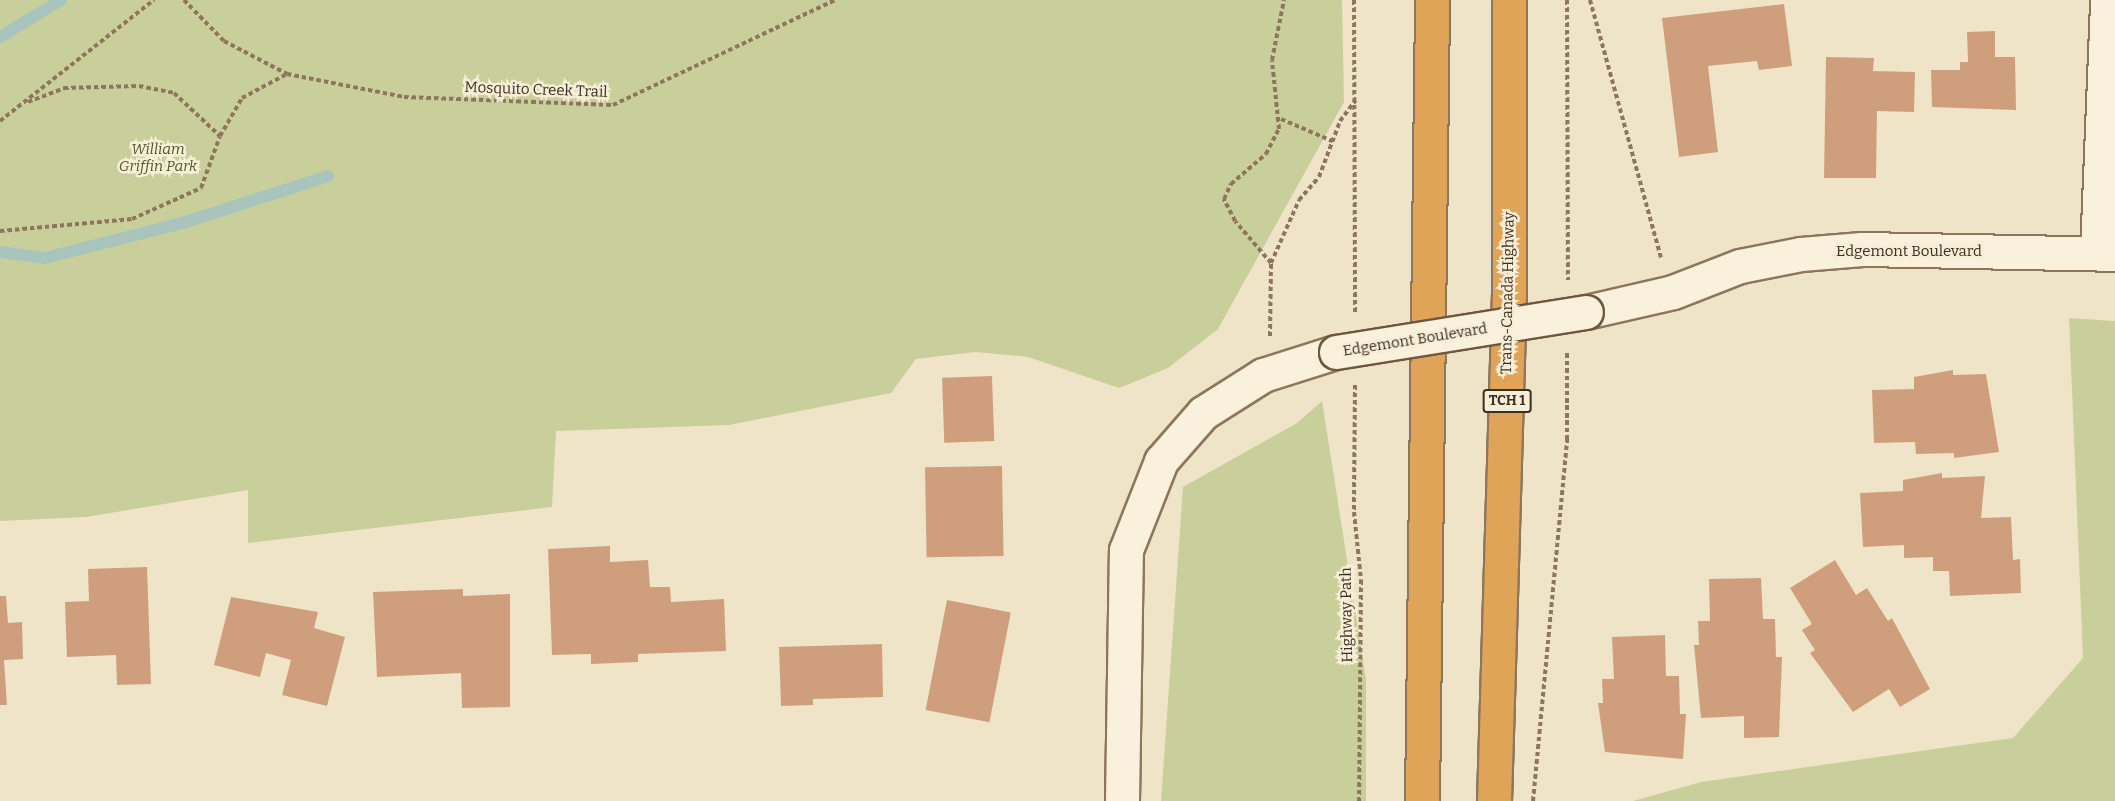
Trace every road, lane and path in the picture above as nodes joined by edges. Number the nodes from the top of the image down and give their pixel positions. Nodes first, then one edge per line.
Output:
1 (154, 0) edge
2 (184, 0) edge
3 (835, 0) edge
4 (1284, 0) edge
5 (1354, 0) edge
6 (1509, 0) edge
7 (1567, 0) edge
8 (1590, 0) edge
9 (2107, 0) edge
10 (1432, 9) edge
11 (287, 74) junction
12 (1356, 100) junction
13 (28, 102) junction
14 (1281, 119) junction
15 (0, 121) edge
16 (220, 136) junction
17 (1332, 141) junction
18 (0, 231) edge
19 (2106, 254) edge
20 (1271, 263) junction
21 (1673, 292) junction
22 (1577, 302) junction
23 (1355, 322) dead end
24 (1270, 337) dead end
25 (1567, 338) dead end
26 (1355, 381) dead end
27 (1122, 801) edge
28 (1359, 801) edge
29 (1422, 801) edge
30 (1494, 801) edge
31 (1533, 801) edge

1 - 13 path
2 - 11 path, Mosquito Creek Trail
3 - 11 path, Mosquito Creek Trail
4 - 14 path
5 - 12 path
6 - 30 highway, Trans-Canada Highway / TCH 1
7 - 22 path
8 - 21 path
9 - 19 street
10 - 29 highway
11 - 16 path
12 - 17 path
12 - 23 path
13 - 15 path
13 - 16 path
14 - 17 path
14 - 20 path
16 - 18 path
17 - 20 path
19 - 21 street, Edgemont Boulevard
20 - 24 path
21 - 22 street, Edgemont Boulevard
22 - 27 street, Edgemont Boulevard, bridge
25 - 31 path
26 - 28 path, Highway Path

